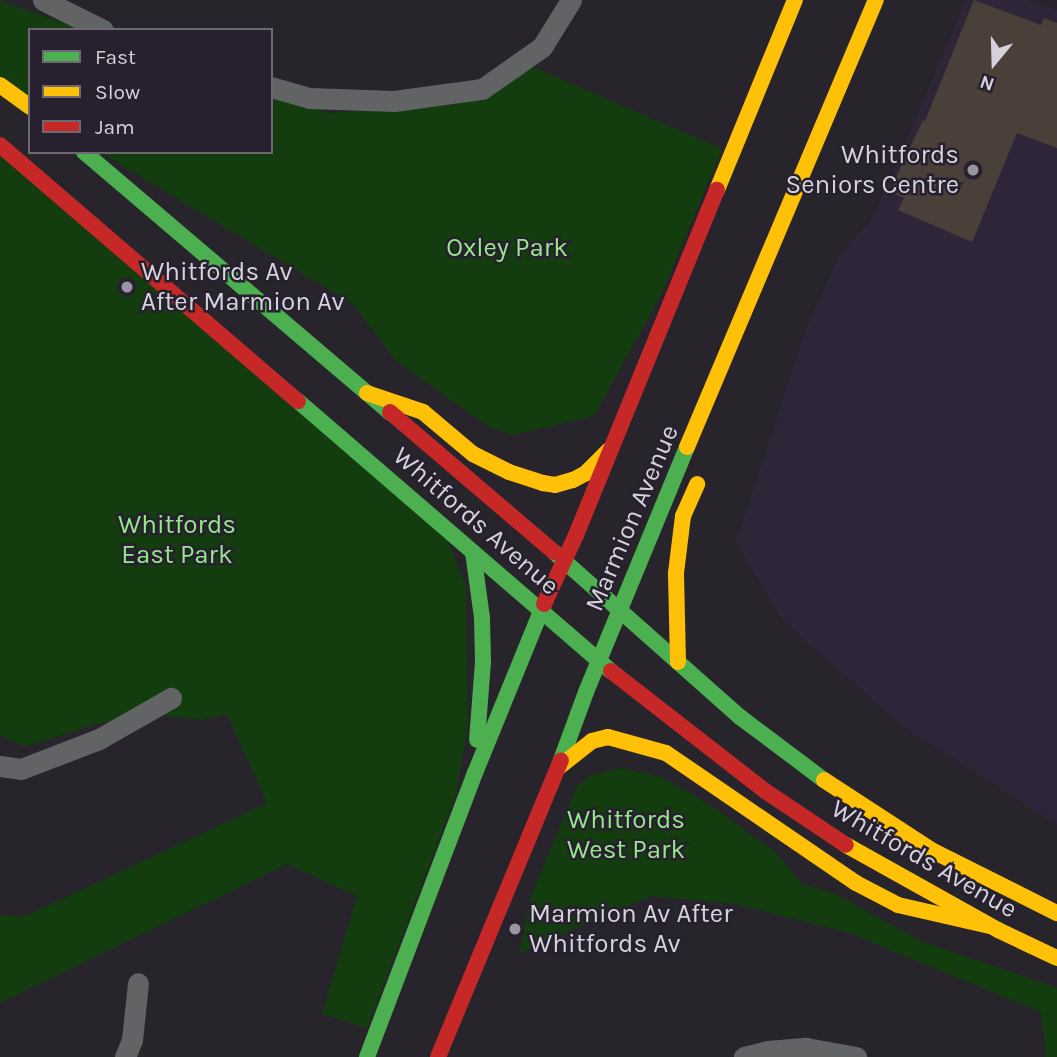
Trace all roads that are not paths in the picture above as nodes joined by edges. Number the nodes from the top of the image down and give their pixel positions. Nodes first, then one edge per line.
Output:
1 (43, 0) edge
2 (571, 0) edge
3 (795, 0) edge
4 (876, 0) edge
5 (99, 28) edge
6 (0, 85) edge
7 (273, 88) edge
8 (28, 106) edge
9 (0, 145) edge
10 (86, 154) edge
11 (793, 193) junction
12 (790, 248) dead end
13 (367, 393) junction
14 (613, 446) junction
15 (705, 466) dead end
16 (473, 552) junction
17 (563, 558) junction
18 (621, 608) junction
19 (542, 610) junction
20 (599, 661) junction
21 (678, 662) junction
22 (172, 698) dead end
23 (0, 766) edge
24 (559, 767) junction
25 (475, 773) junction
26 (1057, 913) edge
27 (990, 926) junction
28 (1057, 958) edge
29 (138, 983) dead end
30 (125, 1057) edge
31 (367, 1057) edge
32 (438, 1057) edge
33 (744, 1057) edge
34 (856, 1057) edge

1 - 5 street
2 - 7 street
3 - 14 main road, Marmion Avenue
4 - 11 main road, Marmion Avenue
6 - 8 main road
9 - 16 main road, Whitfords Avenue
10 - 13 main road, Whitfords Avenue
11 - 12 main road
11 - 18 main road, Marmion Avenue
13 - 14 main road
13 - 17 main road, Whitfords Avenue
14 - 17 main road, Marmion Avenue
15 - 21 main road
16 - 19 main road, Whitfords Avenue
16 - 25 main road
17 - 18 main road, Whitfords Avenue
17 - 19 main road, Marmion Avenue
18 - 20 main road, Marmion Avenue
18 - 21 main road, Whitfords Avenue
19 - 20 main road, Whitfords Avenue
19 - 25 main road, Marmion Avenue
20 - 24 main road, Marmion Avenue
20 - 27 main road, Whitfords Avenue
21 - 26 main road, Whitfords Avenue
22 - 23 street
24 - 27 main road
24 - 32 main road, Marmion Avenue
25 - 31 main road, Marmion Avenue
27 - 28 main road, Whitfords Avenue
29 - 30 street
33 - 34 street

